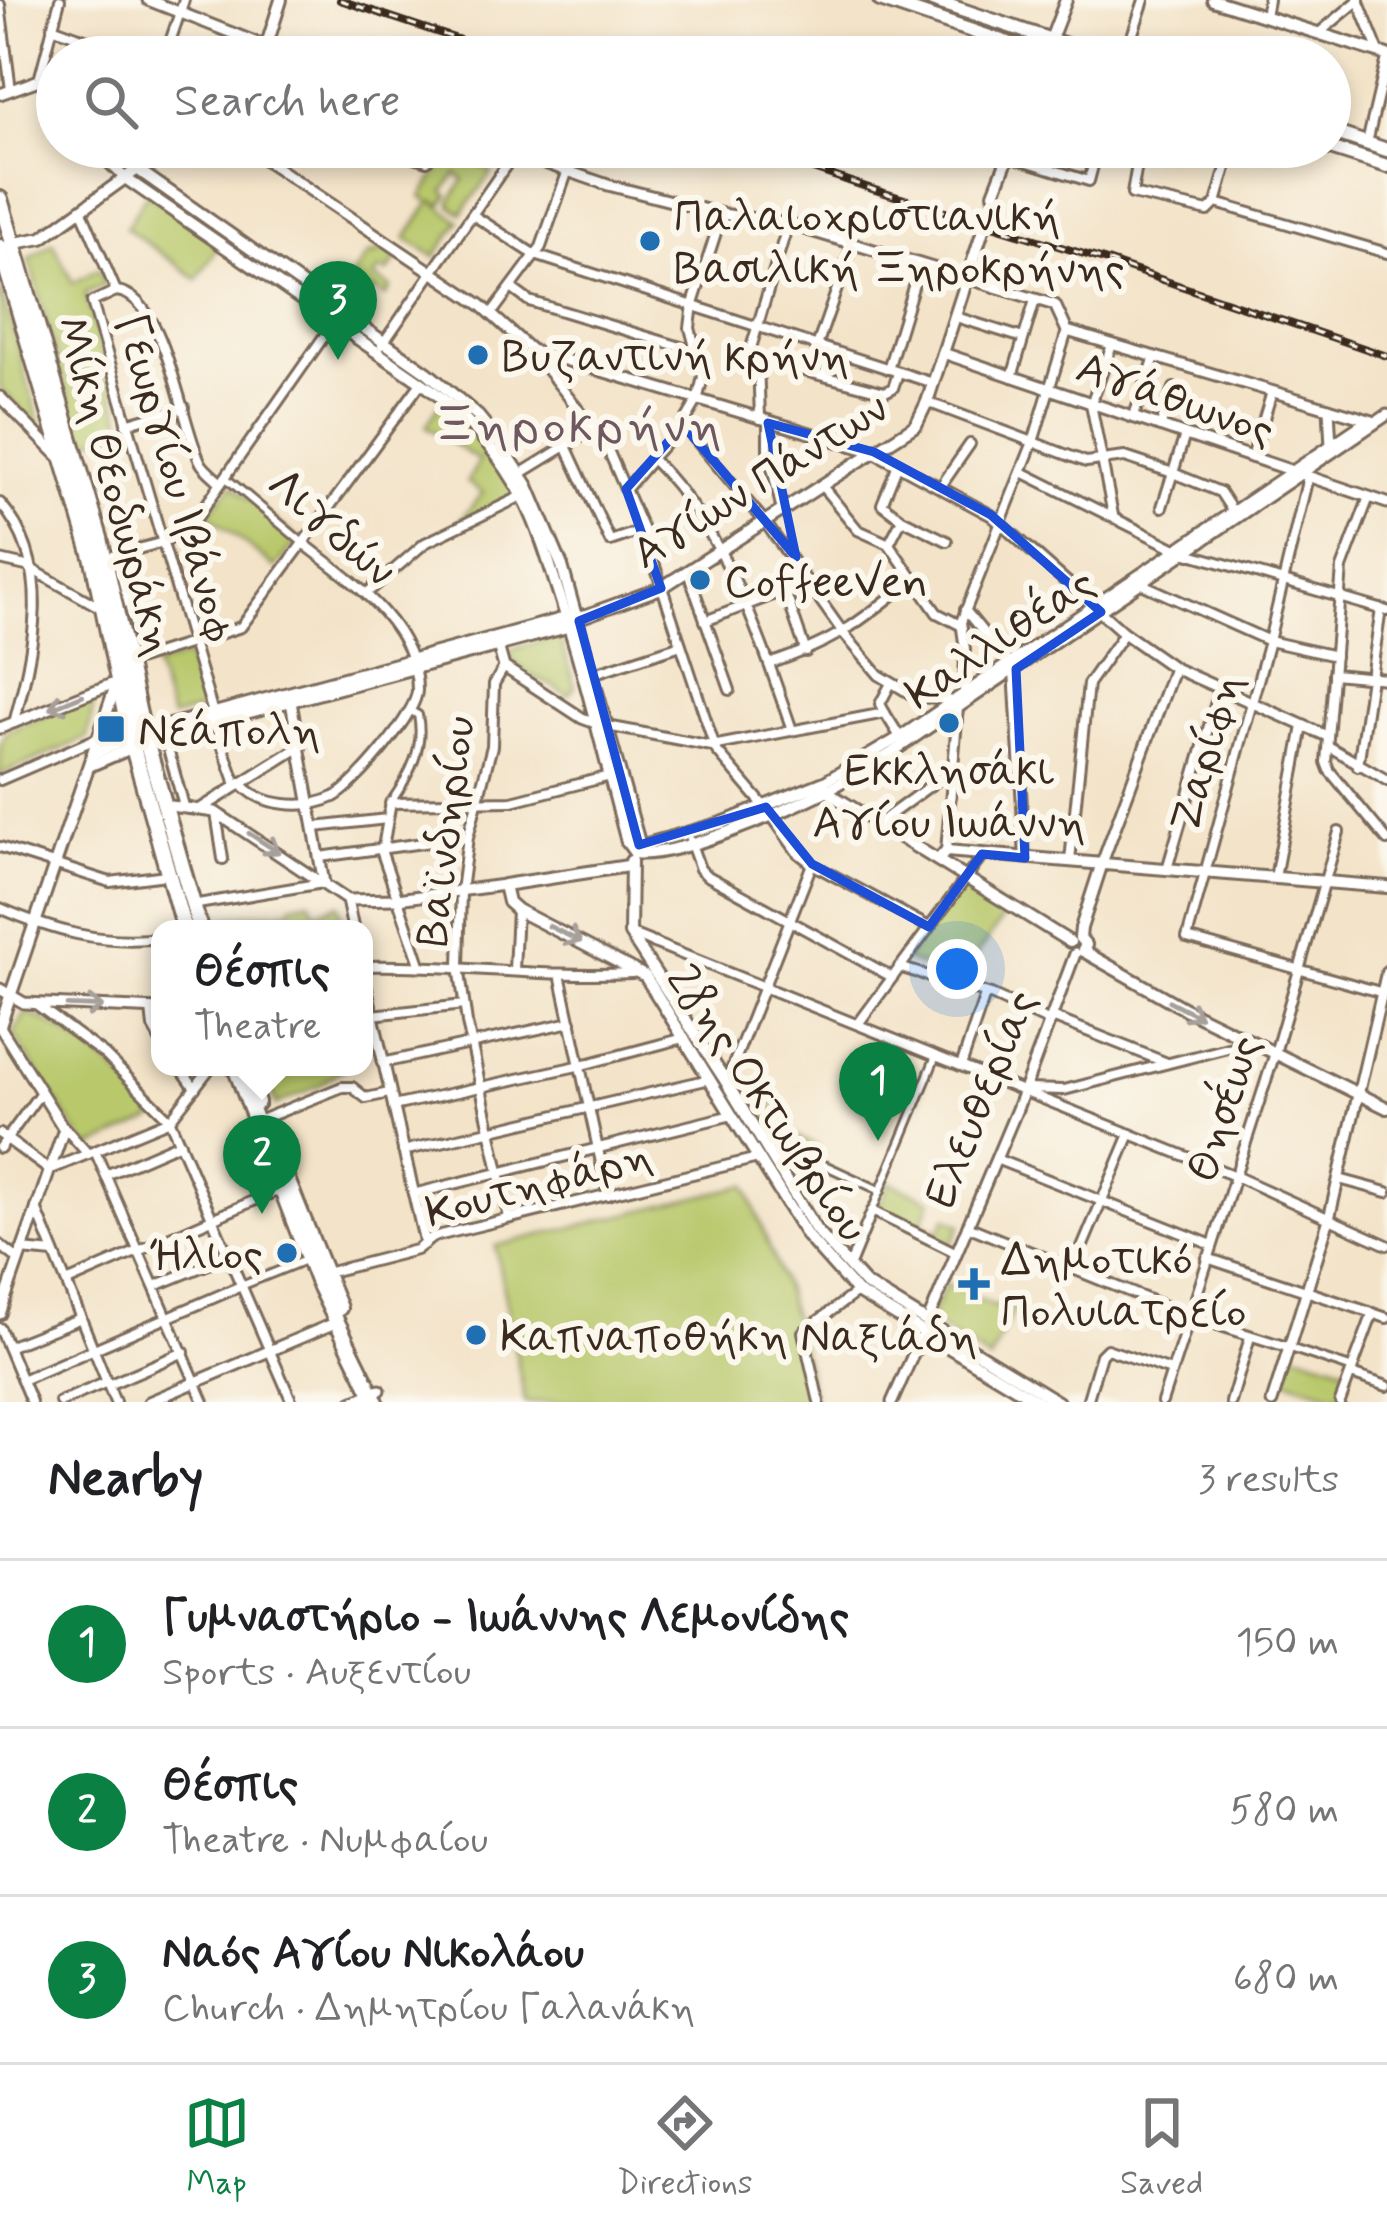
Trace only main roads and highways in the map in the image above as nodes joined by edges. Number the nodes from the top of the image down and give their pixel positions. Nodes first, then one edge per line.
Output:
1 (281, 0) edge
2 (880, 0) edge
3 (932, 0) edge
4 (1066, 0) edge
5 (1213, 0) edge
6 (270, 36) edge
7 (987, 36) edge
8 (1039, 36) edge
9 (1052, 36) edge
10 (1328, 36) edge
11 (1351, 44) edge
12 (1384, 55) edge
13 (1351, 138) edge
14 (1387, 150) edge
15 (1351, 155) edge
16 (1387, 166) edge
17 (1005, 168) edge
18 (137, 169) joint
19 (125, 178) junction
20 (994, 194) tunnel mouth
21 (0, 199) edge
22 (983, 230) tunnel mouth
23 (4, 245) edge
24 (337, 318) junction
25 (380, 348) junction
26 (852, 446) road end
27 (854, 464) junction
28 (517, 476) junction
29 (575, 620) junction
30 (398, 669) junction
31 (117, 682) junction
32 (214, 718) junction
33 (601, 724) junction
34 (138, 739) junction
35 (93, 759) junction
36 (638, 850) junction
37 (942, 855) junction
38 (1102, 863) junction
39 (628, 866) junction
40 (1387, 887) edge
41 (181, 920) edge
42 (197, 920) edge
43 (1077, 946) junction
44 (1, 1021) edge
45 (238, 1076) edge
46 (248, 1076) edge
47 (717, 1078) junction
48 (1387, 1108) edge
49 (764, 1157) junction
50 (925, 1327) junction
51 (378, 1397) edge
52 (1039, 1402) edge
53 (1058, 1402) edge

1 - 6 main road
2 - 7 main road
3 - 8 main road
4 - 9 main road
5 - 10 main road
11 - 12 main road
13 - 14 main road
15 - 16 main road
17 - 20 main road
18 - 19 main road
18 - 24 main road
19 - 23 main road
19 - 24 main road
21 - 23 highway, Μίκη Θεοδωράκη
22 - 27 main road, Αγίων Πάντων
23 - 31 highway, Μίκη Θεοδωράκη
23 - 34 highway, Μίκη Θεοδωράκη
24 - 25 main road
25 - 28 main road
25 - 28 main road
26 - 27 main road
27 - 29 main road, Αγίων Πάντων
28 - 29 main road
29 - 30 main road, Αγίων Πάντων
29 - 33 main road
29 - 33 main road
30 - 32 main road, Αγίων Πάντων
30 - 32 main road, Αγίων Πάντων
31 - 34 highway, Μίκη Θεοδωράκη
31 - 35 main road
32 - 34 main road, Αγίων Πάντων
32 - 34 main road, Αγίων Πάντων
33 - 36 main road
33 - 36 main road
34 - 35 main road
34 - 41 highway, Μίκη Θεοδωράκη
34 - 42 highway, Μίκη Θεοδωράκη
35 - 44 main road
36 - 37 main road, Καλλιθέας
36 - 39 main road
37 - 38 main road
37 - 43 main road
38 - 40 main road
38 - 43 main road, Ελευθερίας
39 - 47 main road, 28ης Οκτωβρίου
39 -> 47 main road, 28ης Οκτωβρίου
43 -> 48 main road
45 - 51 highway
46 - 51 highway
47 - 49 main road, 28ης Οκτωβρίου
47 - 49 main road, 28ης Οκτωβρίου
49 - 50 main road, 28ης Οκτωβρίου
49 - 50 main road, 28ης Οκτωβρίου
50 - 52 main road, 28ης Οκτωβρίου
50 - 53 main road, 28ης Οκτωβρίου

